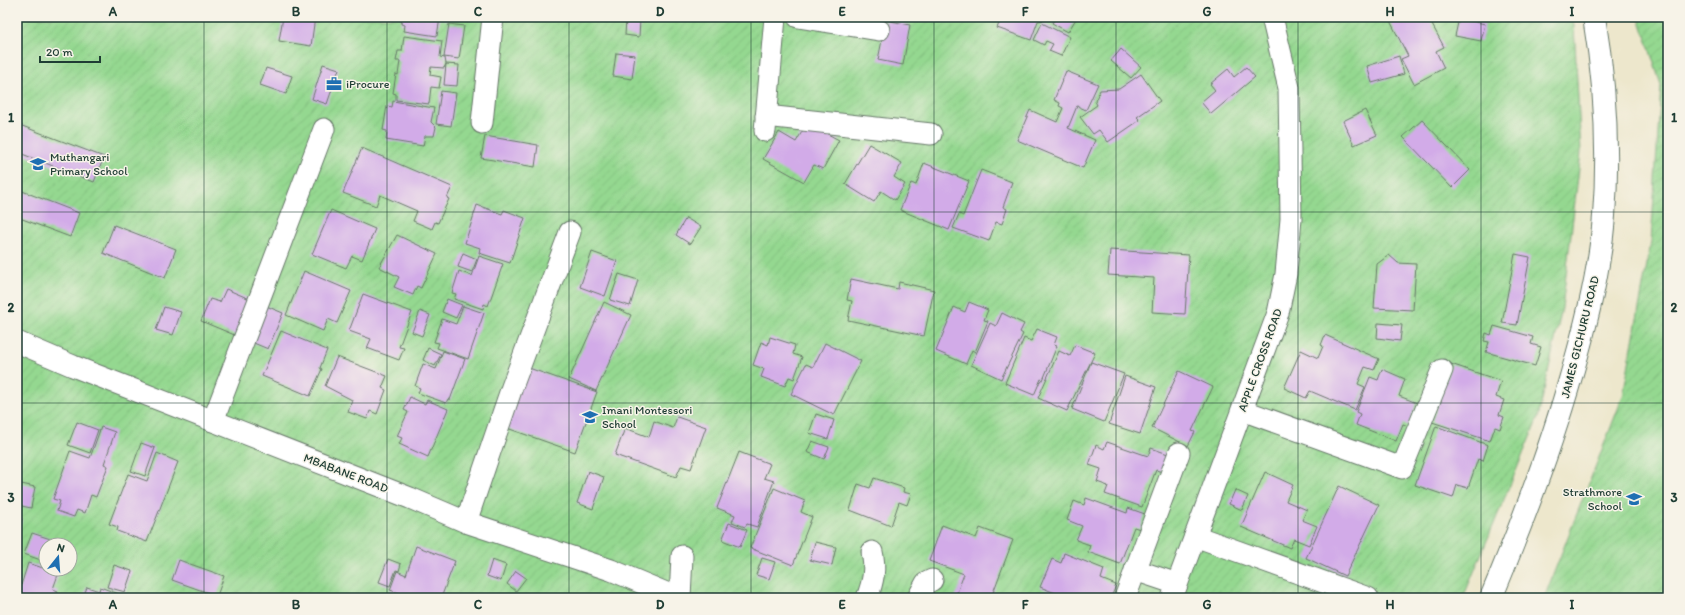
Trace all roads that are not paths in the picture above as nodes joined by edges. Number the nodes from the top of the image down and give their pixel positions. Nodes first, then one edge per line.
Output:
1 (493, 17) edge
2 (775, 17) edge
3 (798, 17) edge
4 (1272, 17) edge
5 (1594, 17) edge
6 (878, 30) dead end
7 (482, 123) dead end
8 (324, 129) dead end
9 (931, 134) dead end
10 (570, 232) dead end
11 (17, 342) edge
12 (1442, 370) dead end
13 (1242, 410) junction
14 (213, 421) junction
15 (1179, 453) dead end
16 (466, 522) junction
17 (1195, 536) junction
18 (872, 552) dead end
19 (682, 556) dead end
20 (1135, 570) junction
21 (932, 580) dead end
22 (1175, 591) edge
23 (679, 598) edge
24 (867, 598) edge
25 (918, 598) edge
26 (1126, 598) edge
27 (1368, 598) edge
28 (1491, 598) edge

1 - 7 street
2 - 9 street
3 - 6 street
4 - 13 street, APPLE CROSS ROAD
5 - 28 main road, JAMES GICHURU ROAD
8 - 14 street
10 - 16 street
11 - 14 street, MBABANE ROAD
12 - 13 street
13 - 17 street, APPLE CROSS ROAD
14 - 16 street, MBABANE ROAD
15 - 20 street
16 - 23 street, MBABANE ROAD
17 - 22 street, APPLE CROSS ROAD
17 - 27 street
18 - 24 street
19 - 23 street
20 - 22 street
20 - 26 street
21 - 25 street

